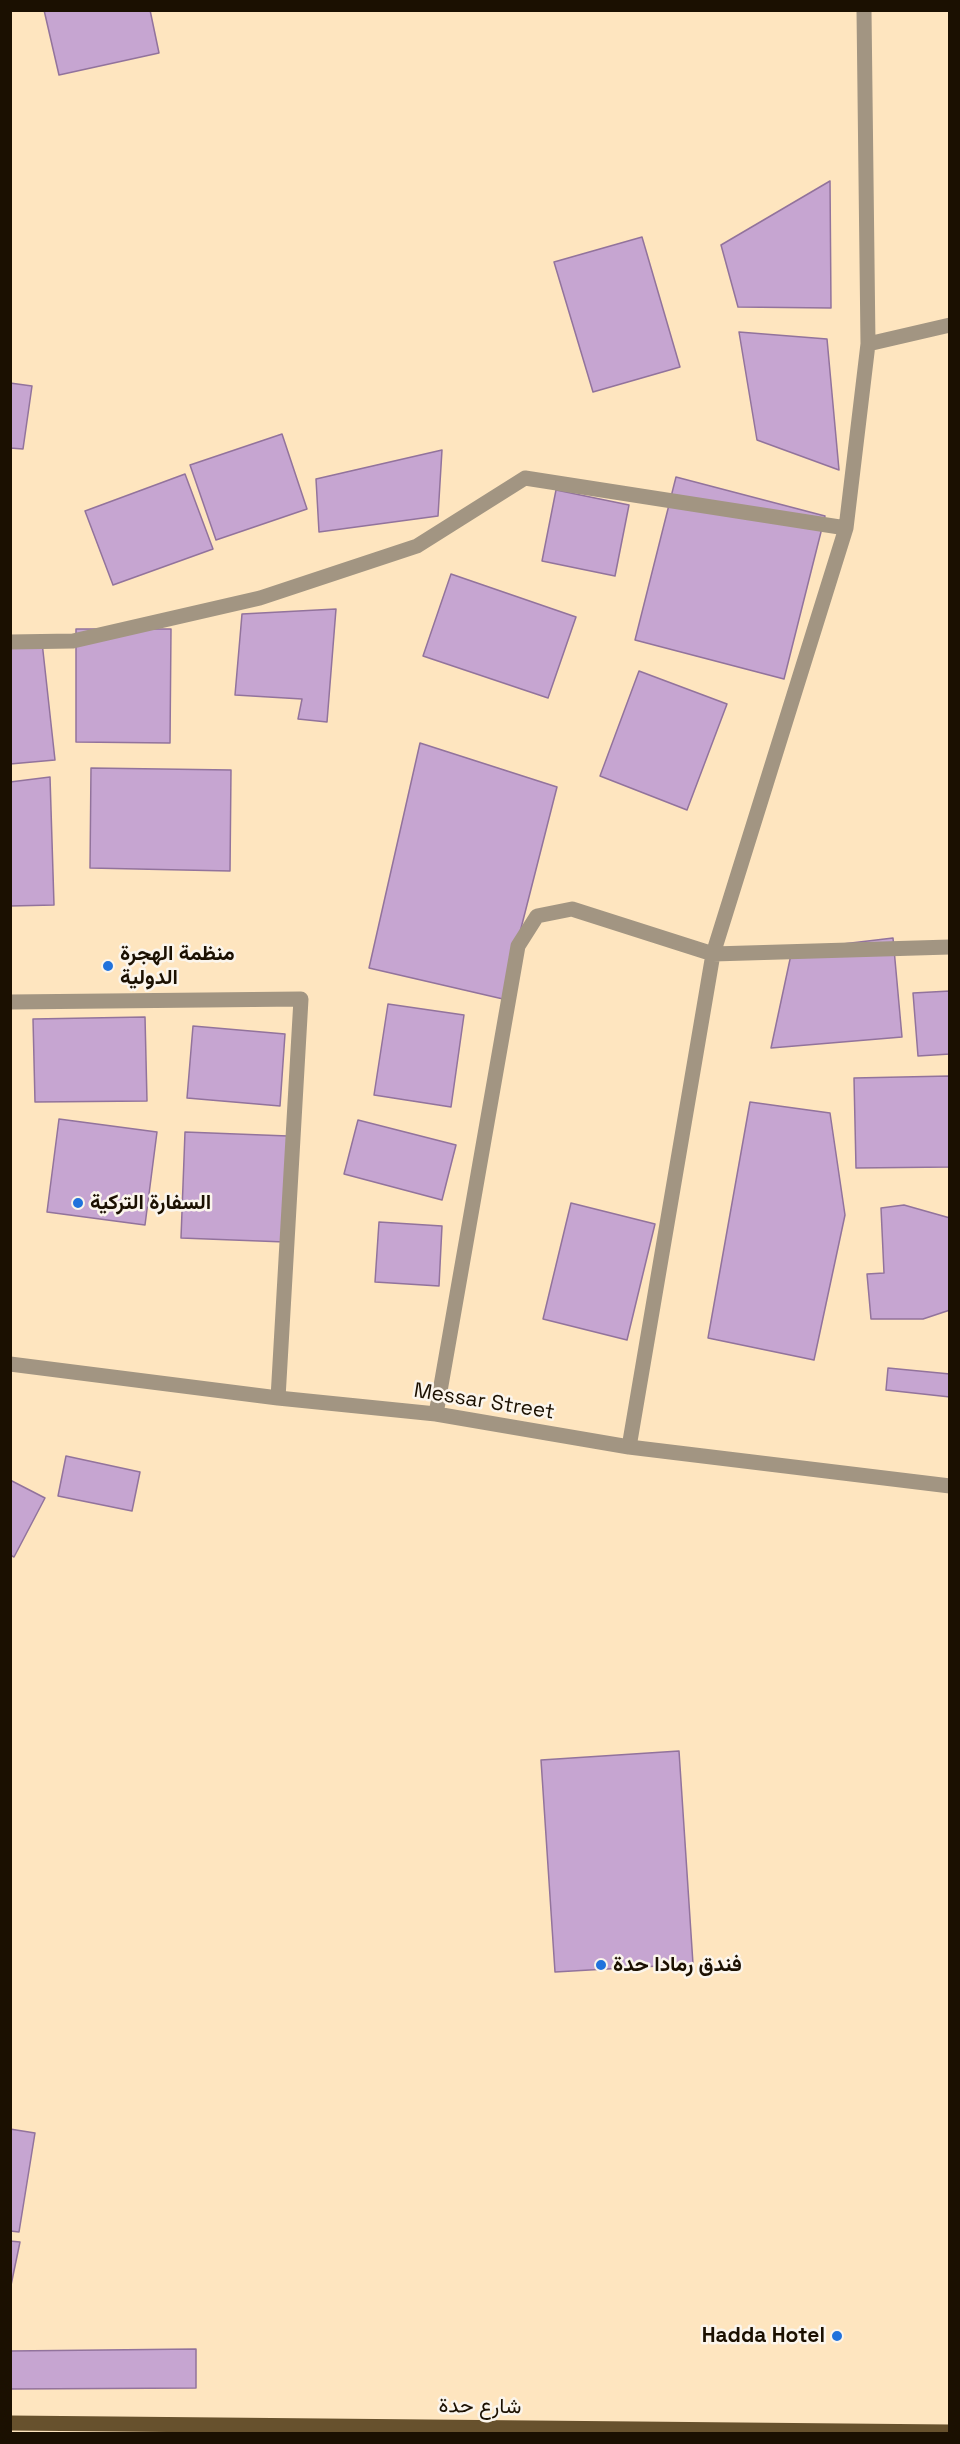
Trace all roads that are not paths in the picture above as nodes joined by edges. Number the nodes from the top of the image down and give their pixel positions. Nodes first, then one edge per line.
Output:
1 (864, 10) edge
2 (950, 325) edge
3 (868, 344) junction
4 (846, 528) junction
5 (10, 642) edge
6 (950, 947) edge
7 (713, 954) junction
8 (10, 1002) edge
9 (10, 1364) edge
10 (278, 1398) junction
11 (436, 1414) junction
12 (629, 1447) junction
13 (950, 1486) edge
14 (10, 2423) edge
15 (178, 2429) edge
16 (950, 2432) edge
17 (826, 2433) edge

1 - 3 street
2 - 3 street
3 - 4 street
4 - 5 street
4 - 7 street
6 - 7 street
7 - 11 street
7 - 12 street
8 - 10 street
9 - 10 street, Messar Street
10 - 11 street, Messar Street
11 - 12 street, Messar Street
12 - 13 street, Messar Street
14 - 15 main road, شارع حدة
15 - 17 main road, شارع حدة
16 - 17 main road, شارع حدة

